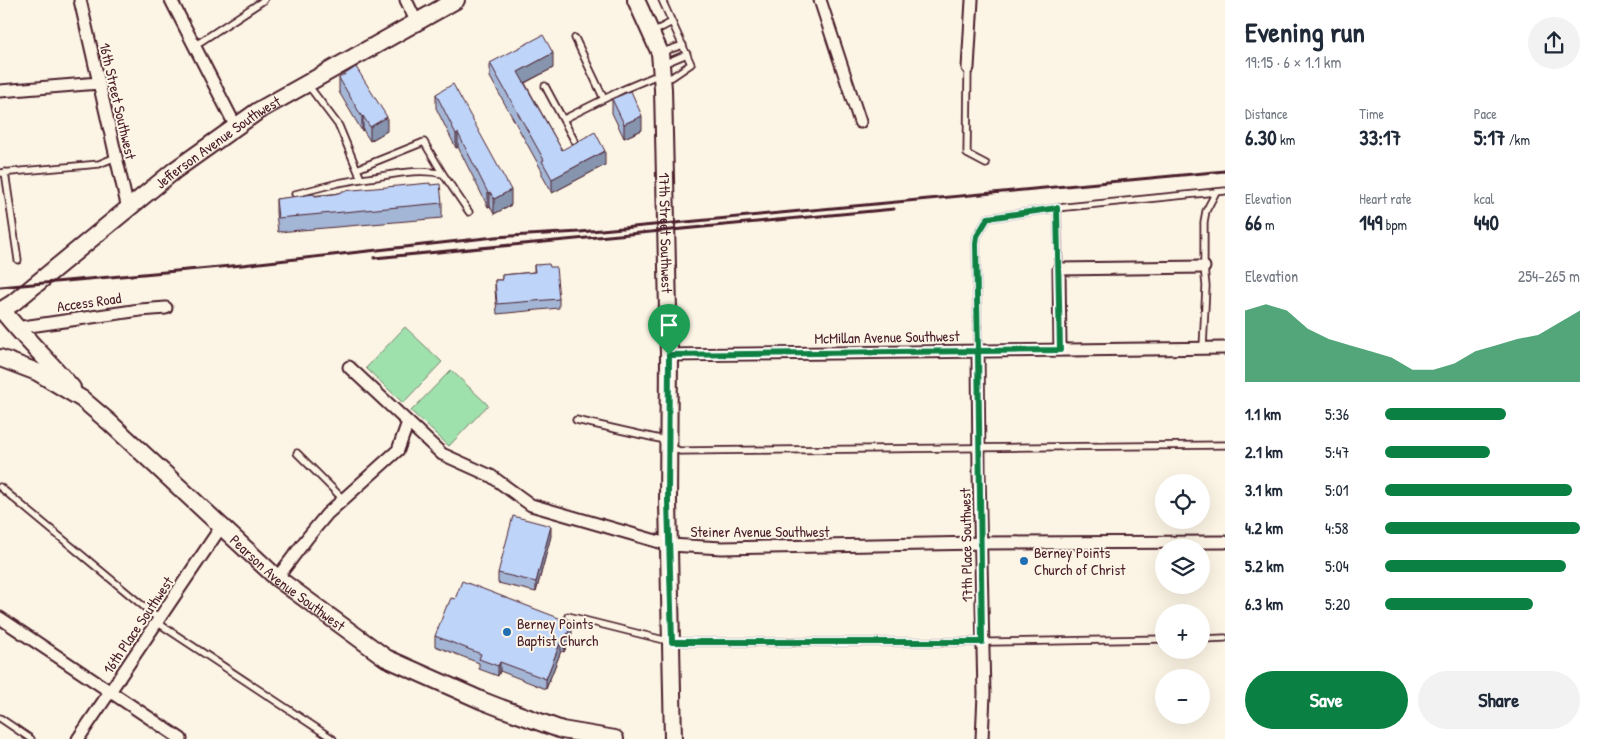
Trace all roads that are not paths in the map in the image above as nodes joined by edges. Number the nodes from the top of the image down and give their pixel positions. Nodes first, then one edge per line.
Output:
1 (80, 0) edge
2 (171, 0) edge
3 (264, 0) edge
4 (406, 0) edge
5 (456, 0) edge
6 (637, 0) edge
7 (662, 0) edge
8 (820, 0) edge
9 (972, 0) edge
10 (416, 22) junction
11 (672, 22) junction
12 (651, 33) junction
13 (575, 38) dead end
14 (683, 45) junction
15 (194, 46) junction
16 (687, 54) junction
17 (661, 68) junction
18 (968, 68) joint
19 (99, 83) junction
20 (307, 83) junction
21 (545, 86) dead end
22 (0, 91) edge
23 (604, 99) junction
24 (564, 119) junction
25 (860, 122) dead end
26 (236, 127) junction
27 (574, 140) dead end
28 (116, 157) junction
29 (986, 164) dead end
30 (357, 169) junction
31 (2, 173) edge
32 (443, 174) junction
33 (361, 180) junction
34 (1225, 191) edge
35 (1216, 192) junction
36 (295, 194) edge
37 (1057, 208) junction
38 (128, 209) junction
39 (469, 212) dead end
40 (18, 260) dead end
41 (1204, 267) junction
42 (1059, 269) junction
43 (166, 308) dead end
44 (1, 311) edge
45 (16, 328) junction
46 (1203, 348) junction
47 (1225, 348) edge
48 (1060, 350) junction
49 (978, 351) junction
50 (669, 355) junction
51 (0, 358) edge
52 (349, 367) dead end
53 (82, 399) junction
54 (576, 420) dead end
55 (408, 422) junction
56 (1225, 445) edge
57 (669, 447) junction
58 (979, 447) junction
59 (297, 453) dead end
60 (0, 487) edge
61 (343, 499) junction
62 (221, 527) junction
63 (980, 542) junction
64 (1225, 542) edge
65 (670, 545) junction
66 (277, 578) junction
67 (568, 616) dead end
68 (0, 618) edge
69 (158, 622) junction
70 (1225, 638) edge
71 (1155, 639) edge
72 (1210, 639) edge
73 (672, 642) junction
74 (982, 642) junction
75 (111, 691) junction
76 (0, 718) edge
77 (31, 739) edge
78 (78, 739) edge
79 (181, 739) edge
80 (332, 739) edge
81 (614, 739) edge
82 (673, 739) edge
83 (982, 739) edge

1 - 19 street, 16th Street Southwest
2 - 15 street
3 - 15 lane
4 - 10 street
5 - 10 street, Jefferson Avenue Southwest
6 - 12 street, 17th Street Southwest
7 - 11 lane
8 - 25 street
9 - 18 street
10 - 20 street, Jefferson Avenue Southwest
11 - 12 lane
11 - 14 lane
12 - 17 street, 17th Street Southwest
13 - 23 lane
14 - 16 lane
14 - 17 lane
15 - 26 street
16 - 17 lane
16 - 17 lane
17 - 23 lane
17 - 50 street, 17th Street Southwest
18 - 29 lane
19 - 22 street
19 - 28 street, 16th Street Southwest
20 - 26 street, Jefferson Avenue Southwest
20 - 30 lane
21 - 24 lane
23 - 24 lane
24 - 27 lane
26 - 38 street, Jefferson Avenue Southwest
28 - 31 lane
28 - 38 street, 16th Street Southwest
30 - 32 lane
30 - 33 lane
31 - 40 lane
32 - 33 lane
32 - 39 lane
33 - 36 lane
34 - 35 lane
35 - 37 lane
35 - 41 lane
37 - 42 lane
37 - 49 lane
38 - 44 street, Jefferson Avenue Southwest
41 - 42 street
41 - 46 lane
42 - 48 street
43 - 45 street, Access Road
44 - 45 street
45 - 53 street
46 - 47 street, McMillan Avenue Southwest
46 - 48 street, McMillan Avenue Southwest
48 - 49 street, McMillan Avenue Southwest
49 - 50 street, McMillan Avenue Southwest
49 - 58 street, 17th Place Southwest
50 - 57 street, 17th Street Southwest
51 - 53 street, Pearson Avenue Southwest
52 - 55 street, Steiner Avenue Southwest
53 - 62 street, Pearson Avenue Southwest
54 - 57 lane
55 - 61 street
55 - 65 street, Steiner Avenue Southwest
56 - 58 lane
57 - 58 lane
57 - 65 street, 17th Street Southwest
58 - 63 street, 17th Place Southwest
59 - 61 lane
60 - 69 lane
61 - 66 street
62 - 66 street, Pearson Avenue Southwest
62 - 69 street, 16th Place Southwest
63 - 64 street, Steiner Avenue Southwest
63 - 65 street, Steiner Avenue Southwest
63 - 74 street, 17th Place Southwest
65 - 73 street, 17th Street Southwest
66 - 81 street, Pearson Avenue Southwest
67 - 73 lane
68 - 75 street
69 - 75 street, 16th Place Southwest
69 - 80 lane
70 - 72 lane
71 - 74 lane
73 - 74 lane
73 - 82 street, 17th Street Southwest
74 - 83 street, 17th Place Southwest
75 - 78 street, 16th Place Southwest
75 - 79 street
76 - 77 lane

